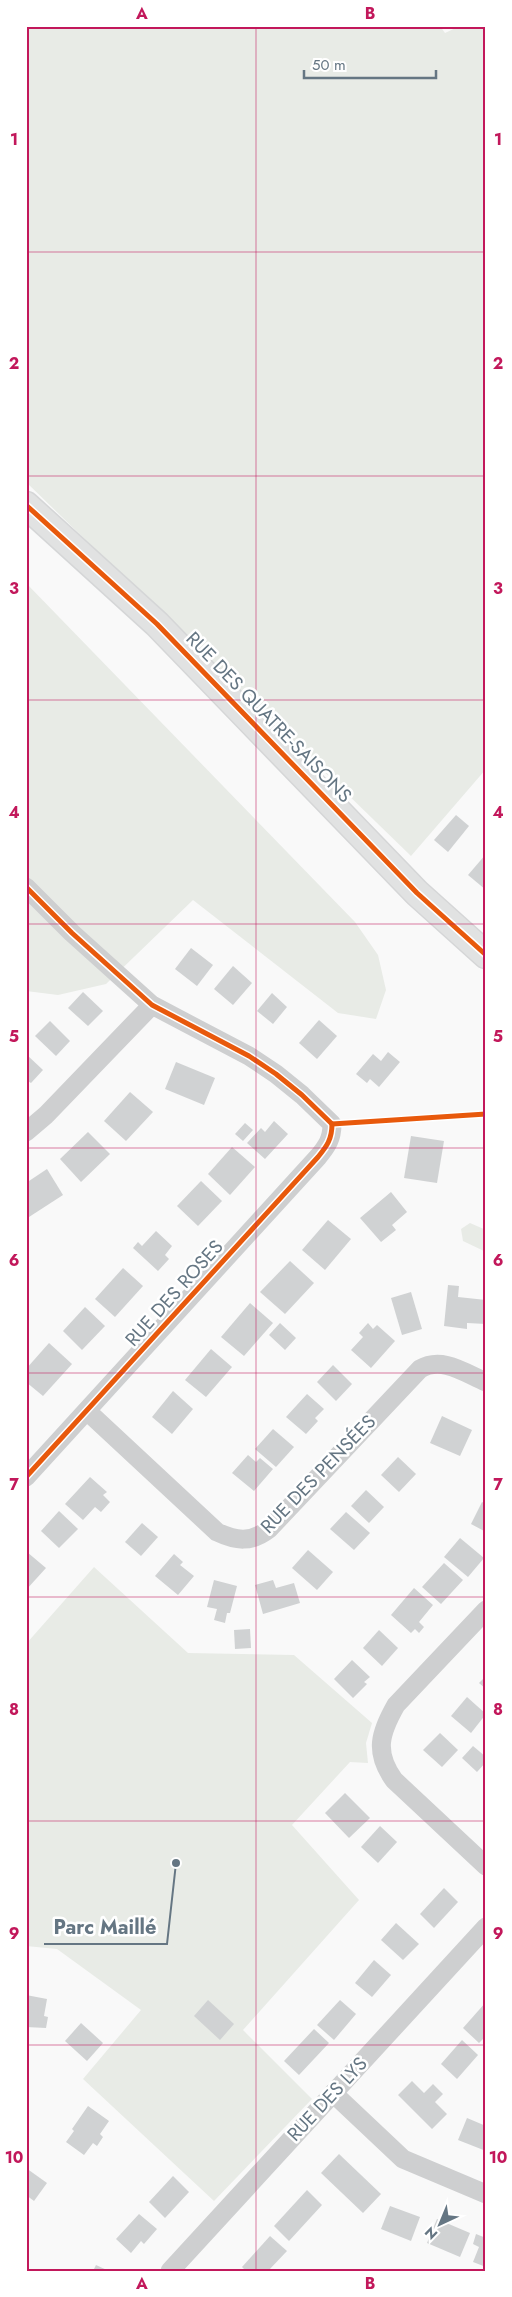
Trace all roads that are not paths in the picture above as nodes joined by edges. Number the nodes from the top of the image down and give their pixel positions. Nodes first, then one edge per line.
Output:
1 (26, 504) edge
2 (26, 887) edge
3 (486, 955) edge
4 (152, 1004) junction
5 (26, 1132) edge
6 (486, 1382) edge
7 (87, 1411) junction
8 (26, 1477) edge
9 (486, 1610) edge
10 (486, 1866) edge
11 (486, 1927) edge
12 (333, 2092) junction
13 (486, 2194) edge
14 (173, 2269) edge

1 - 3 street, RUE DES QUATRE-SAISONS
2 - 4 street
4 - 5 street
4 - 7 street, RUE DES ROSES
6 - 7 street, RUE DES PENSÉES
7 - 8 street, RUE DES ROSES
9 - 10 street
11 - 12 street, RUE DES LYS
12 - 13 street
12 - 14 street, RUE DES LYS

